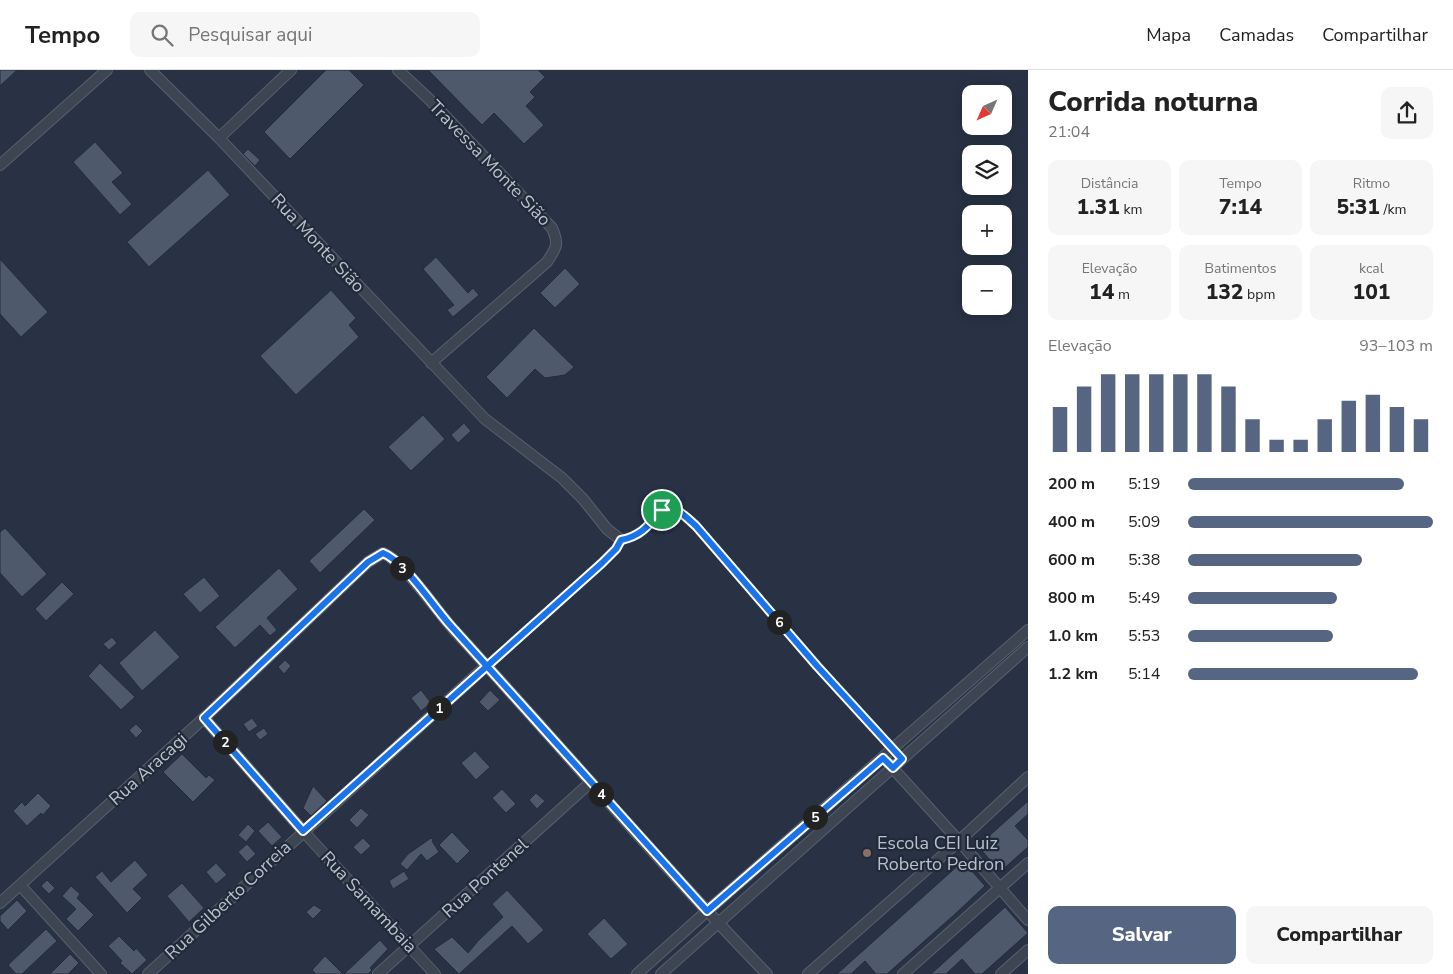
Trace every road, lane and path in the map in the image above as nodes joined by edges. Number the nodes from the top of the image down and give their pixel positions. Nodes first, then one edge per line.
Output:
1 (107, 70) edge
2 (150, 70) edge
3 (291, 70) edge
4 (398, 70) edge
5 (219, 138) junction
6 (0, 165) edge
7 (431, 363) junction
8 (621, 540) junction
9 (1028, 630) edge
10 (1028, 647) edge
11 (487, 665) junction
12 (204, 718) junction
13 (894, 749) junction
14 (883, 758) junction
15 (902, 759) junction
16 (893, 768) junction
17 (1028, 777) edge
18 (591, 782) junction
19 (303, 831) junction
20 (959, 841) junction
21 (1028, 863) edge
22 (20, 885) junction
23 (1000, 888) junction
24 (0, 903) edge
25 (707, 911) junction
26 (1028, 920) edge
27 (717, 923) junction
28 (410, 946) junction
29 (1028, 950) edge
30 (101, 974) edge
31 (148, 974) edge
32 (378, 974) edge
33 (435, 974) edge
34 (637, 974) edge
35 (661, 974) edge
36 (767, 974) edge
37 (808, 974) edge
38 (903, 974) edge
39 (1001, 974) edge

1 - 6 street
2 - 5 street, Rua Monte Sião
3 - 5 street
4 - 7 street, Travessa Monte Sião
5 - 7 street, Rua Monte Sião
7 - 8 street, Rua Monte Sião
8 - 11 lane
8 - 13 lane
9 - 13 street
10 - 15 street
11 - 12 street, Rua Aracagi
11 - 18 street
11 - 19 street, Rua Gilberto Correia
12 - 19 street, Rua Samambaia
12 - 22 street, Rua Aracagi
13 - 14 street
13 - 15 lane
14 - 16 street
14 - 25 street
15 - 16 street
16 - 20 street
16 - 27 street
17 - 20 street
18 - 25 street
18 - 28 street, Rua Pontenel
19 - 28 street, Rua Samambaia
19 - 31 street, Rua Gilberto Correia
20 - 23 street
20 - 37 street
21 - 23 street
22 - 24 street, Rua Aracagi
22 - 30 street
23 - 26 street
23 - 38 street
25 - 27 street
25 - 34 street
27 - 35 street
27 - 36 street
28 - 32 street, Rua Pontenel
28 - 33 street, Rua Samambaia
29 - 39 street

